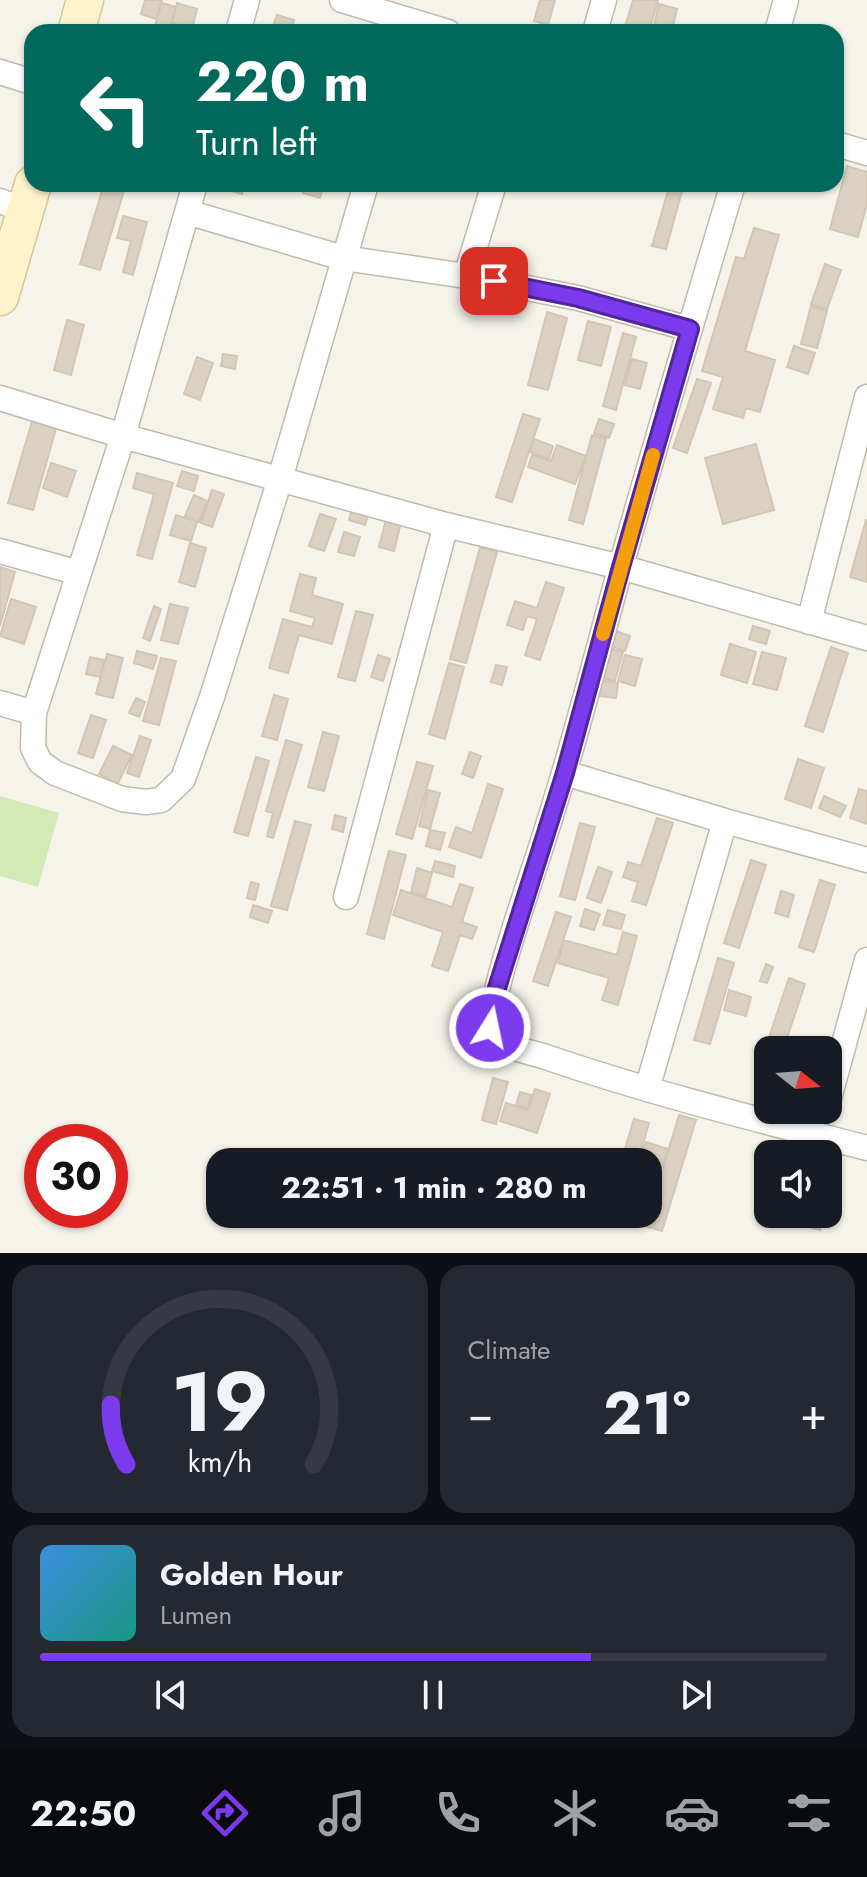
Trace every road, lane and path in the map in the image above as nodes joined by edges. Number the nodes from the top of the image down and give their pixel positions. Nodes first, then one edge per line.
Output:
1 (85, 0) edge
2 (247, 0) edge
3 (342, 0) edge
4 (604, 0) edge
5 (786, 0) edge
6 (419, 18) edge
7 (78, 24) edge
8 (240, 24) edge
9 (597, 24) edge
10 (779, 24) edge
11 (0, 72) edge
12 (24, 80) edge
13 (844, 146) edge
14 (867, 153) edge
15 (193, 192) edge
16 (364, 192) edge
17 (492, 192) edge
18 (731, 192) edge
19 (20, 199) edge
20 (187, 212) junction
21 (343, 258) junction
22 (466, 276) junction
23 (0, 297) edge
24 (690, 329) junction
25 (867, 397) edge
26 (0, 398) edge
27 (863, 428) edge
28 (123, 436) junction
29 (280, 479) junction
30 (446, 525) junction
31 (0, 551) edge
32 (621, 567) junction
33 (79, 573) junction
34 (809, 622) junction
35 (867, 638) edge
36 (0, 703) edge
37 (34, 713) junction
38 (565, 773) junction
39 (725, 821) junction
40 (867, 860) edge
41 (346, 897) dead end
42 (867, 960) edge
43 (842, 1051) edge
44 (647, 1089) junction
45 (822, 1124) edge
46 (819, 1135) junction
47 (867, 1148) edge

1 - 7 street
2 - 8 street
3 - 6 street
4 - 9 street
5 - 10 street
11 - 12 street
13 - 14 street
15 - 20 street
16 - 21 street
17 - 22 street
18 - 24 street
19 - 23 street
20 - 21 street
20 - 28 street
21 - 22 street
21 - 29 street
22 - 24 street
24 - 32 street
25 - 27 street
26 - 28 street
27 - 34 street
28 - 29 street
28 - 33 street
29 - 30 street
29 - 37 street
30 - 32 street
30 - 41 street
31 - 33 street
32 - 34 street
32 - 38 street
33 - 37 street
34 - 35 street
36 - 37 street
38 - 39 street
38 - 44 street
39 - 40 street
39 - 44 street
42 - 43 street
44 - 46 street
45 - 46 street
46 - 47 street

